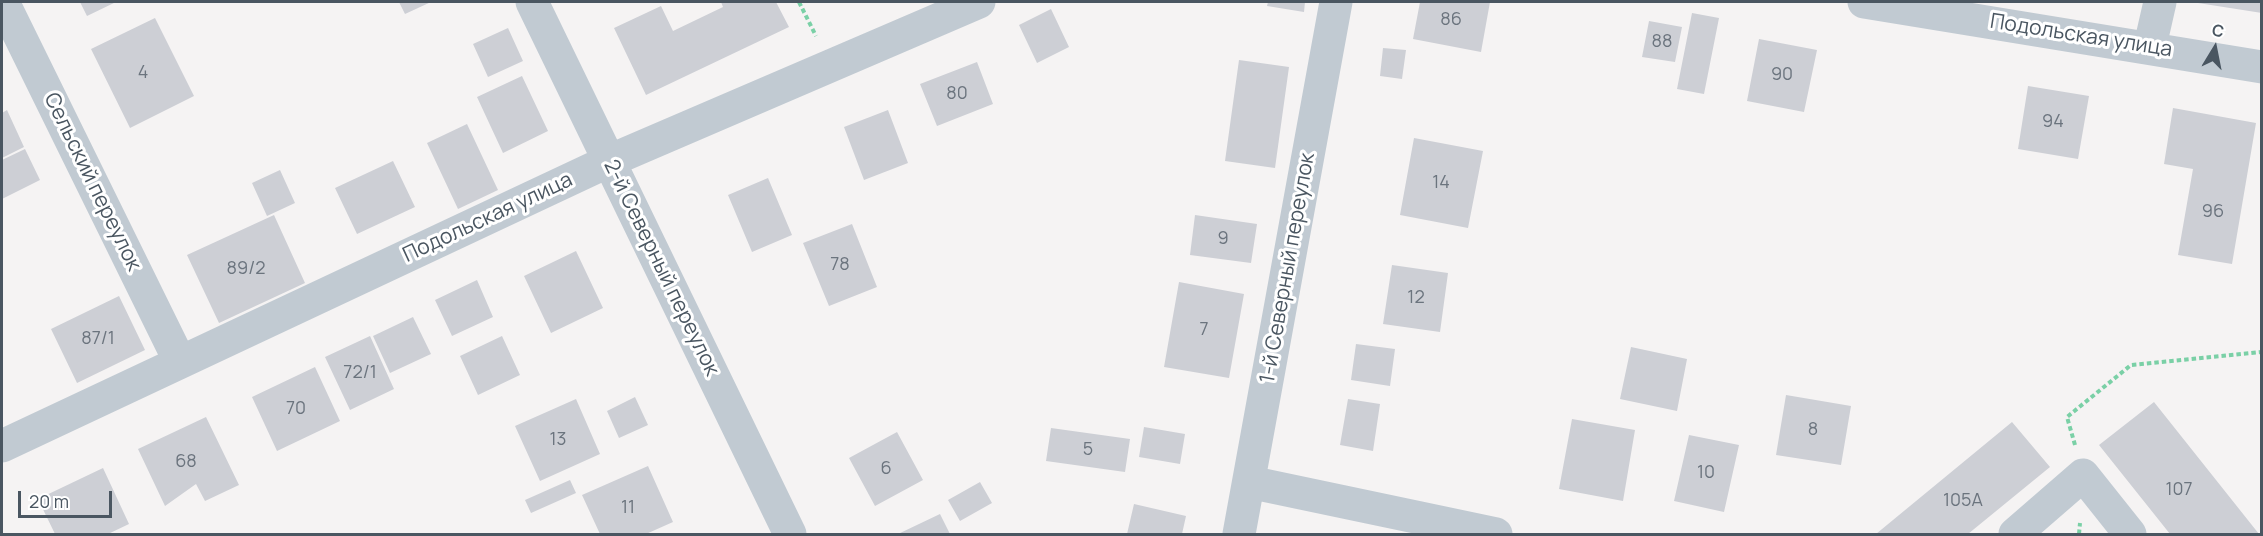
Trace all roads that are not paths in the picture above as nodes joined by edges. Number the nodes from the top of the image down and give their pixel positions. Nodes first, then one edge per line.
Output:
1 (3, 2) edge
2 (532, 2) edge
3 (979, 2) edge
4 (1336, 2) edge
5 (1864, 2) edge
6 (2160, 2) edge
7 (2150, 46) junction
8 (2262, 67) edge
9 (609, 161) junction
10 (180, 362) junction
11 (2, 446) edge
12 (1249, 482) junction
13 (790, 534) edge
14 (1239, 534) edge
15 (1496, 534) edge
16 (2015, 534) edge
17 (2130, 534) edge

1 - 10 street, Сельский переулок
2 - 9 street, 2-й Северный переулок
3 - 9 street, Подольская улица
4 - 12 street, 1-й Северный переулок
5 - 7 street, Подольская улица
6 - 7 street
7 - 8 street, Подольская улица
9 - 10 street, Подольская улица
9 - 13 street, 2-й Северный переулок
10 - 11 street, Подольская улица
12 - 14 street, 1-й Северный переулок
12 - 15 street
16 - 17 street

